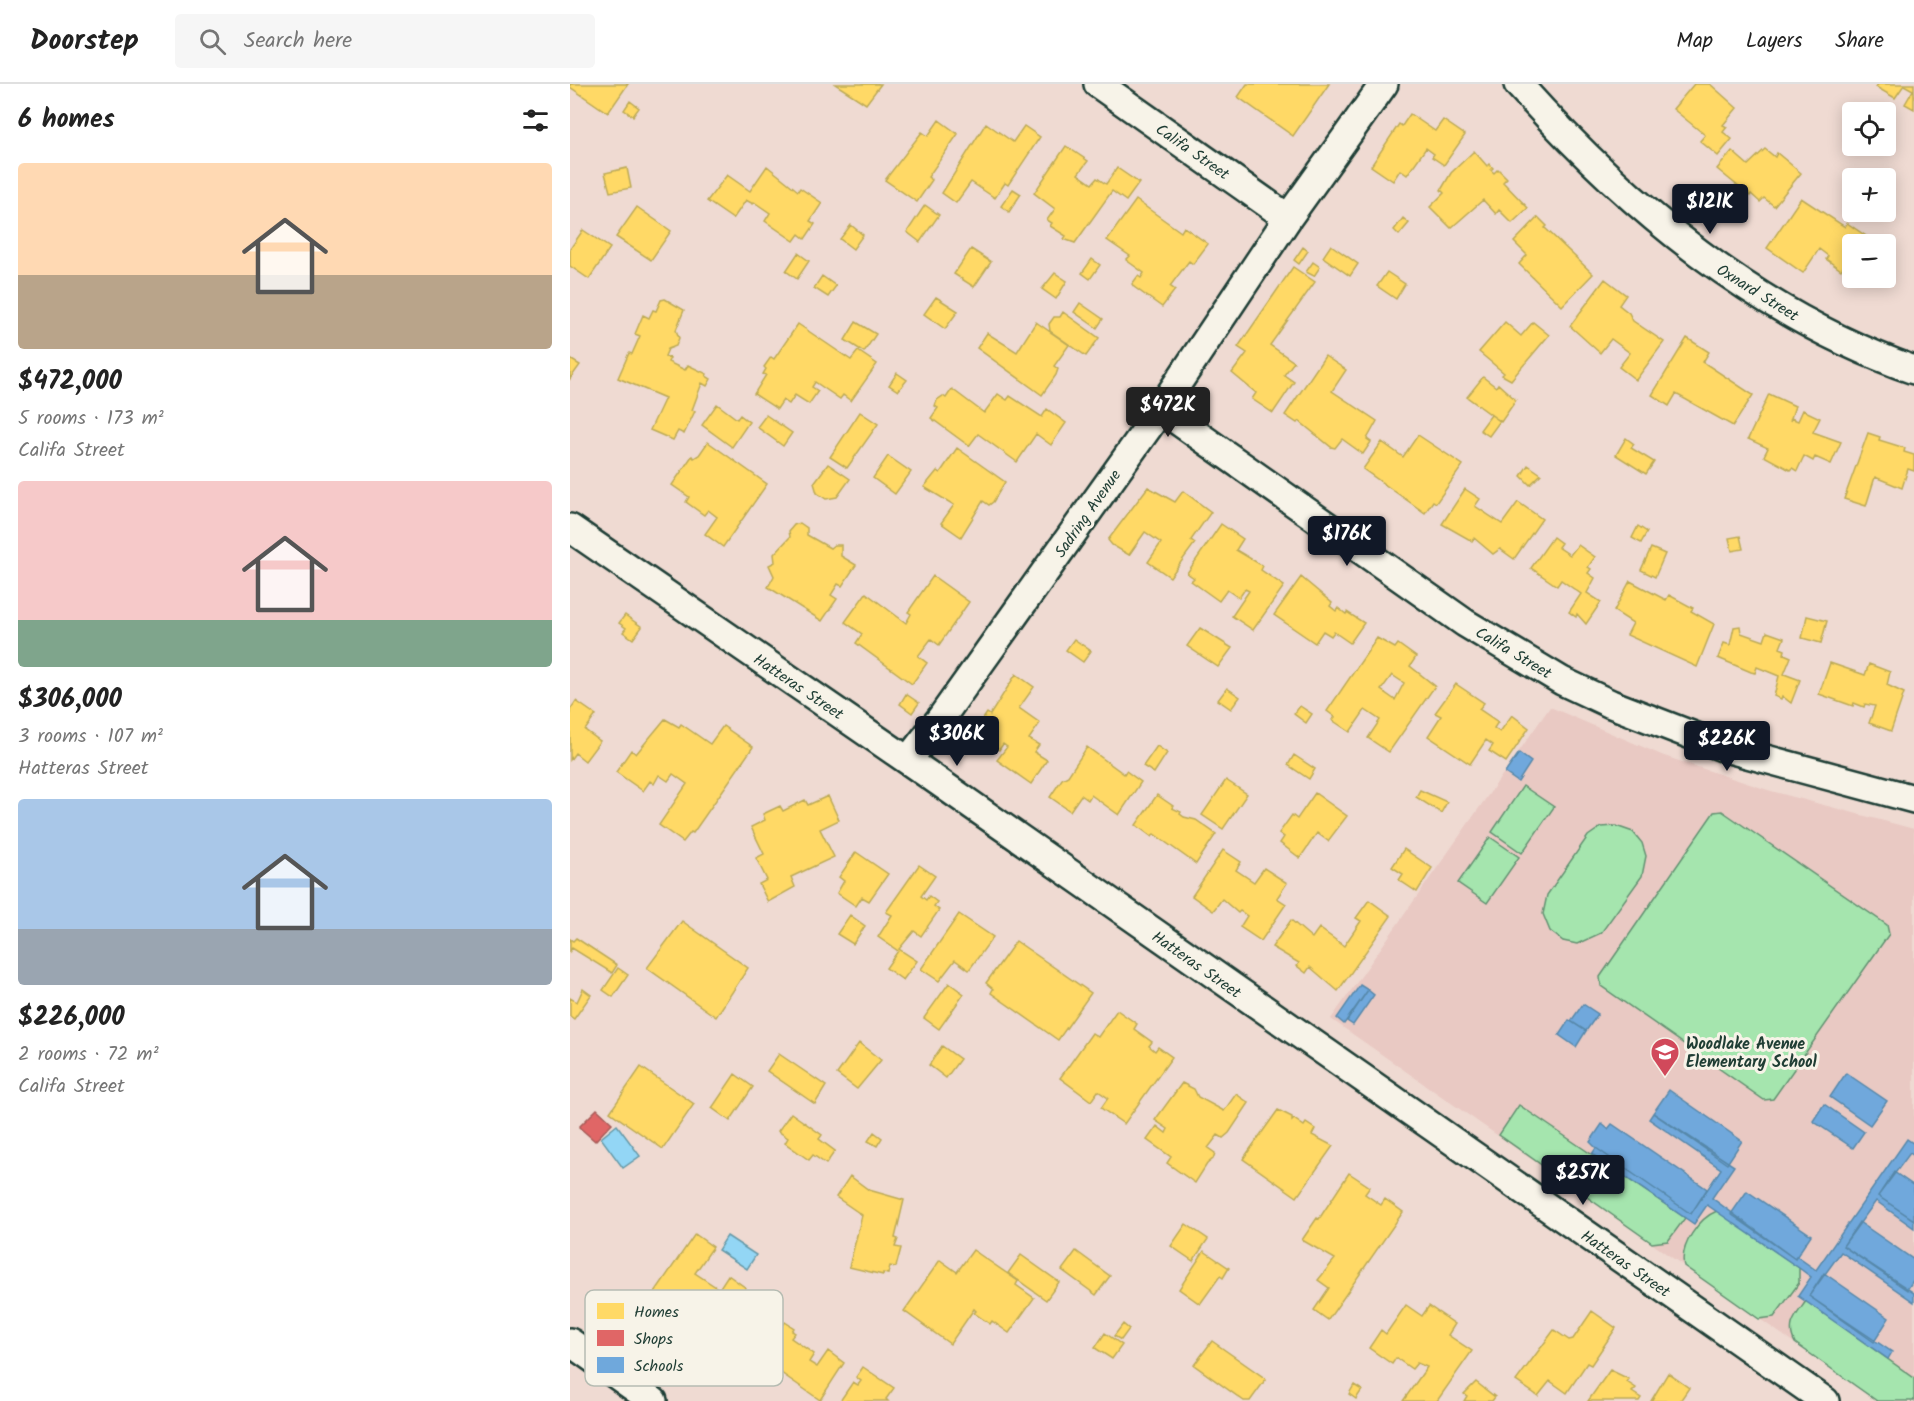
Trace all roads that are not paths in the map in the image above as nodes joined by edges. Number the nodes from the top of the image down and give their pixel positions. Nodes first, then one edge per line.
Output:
1 (1098, 84) edge
2 (1384, 84) edge
3 (1518, 84) edge
4 (1288, 218) junction
5 (1914, 370) edge
6 (1161, 409) junction
7 (570, 528) edge
8 (908, 760) junction
9 (1914, 799) edge
10 (570, 1342) edge
11 (585, 1353) edge
12 (632, 1386) edge
13 (653, 1401) edge
14 (1824, 1401) edge

1 - 4 street, Califa Street
2 - 4 street, Sadring Avenue
3 - 5 street, Oxnard Street
4 - 6 street, Sadring Avenue
6 - 8 street, Sadring Avenue
6 - 9 street, Califa Street
7 - 8 street, Hatteras Street
8 - 14 street, Hatteras Street
10 - 11 street
12 - 13 street

